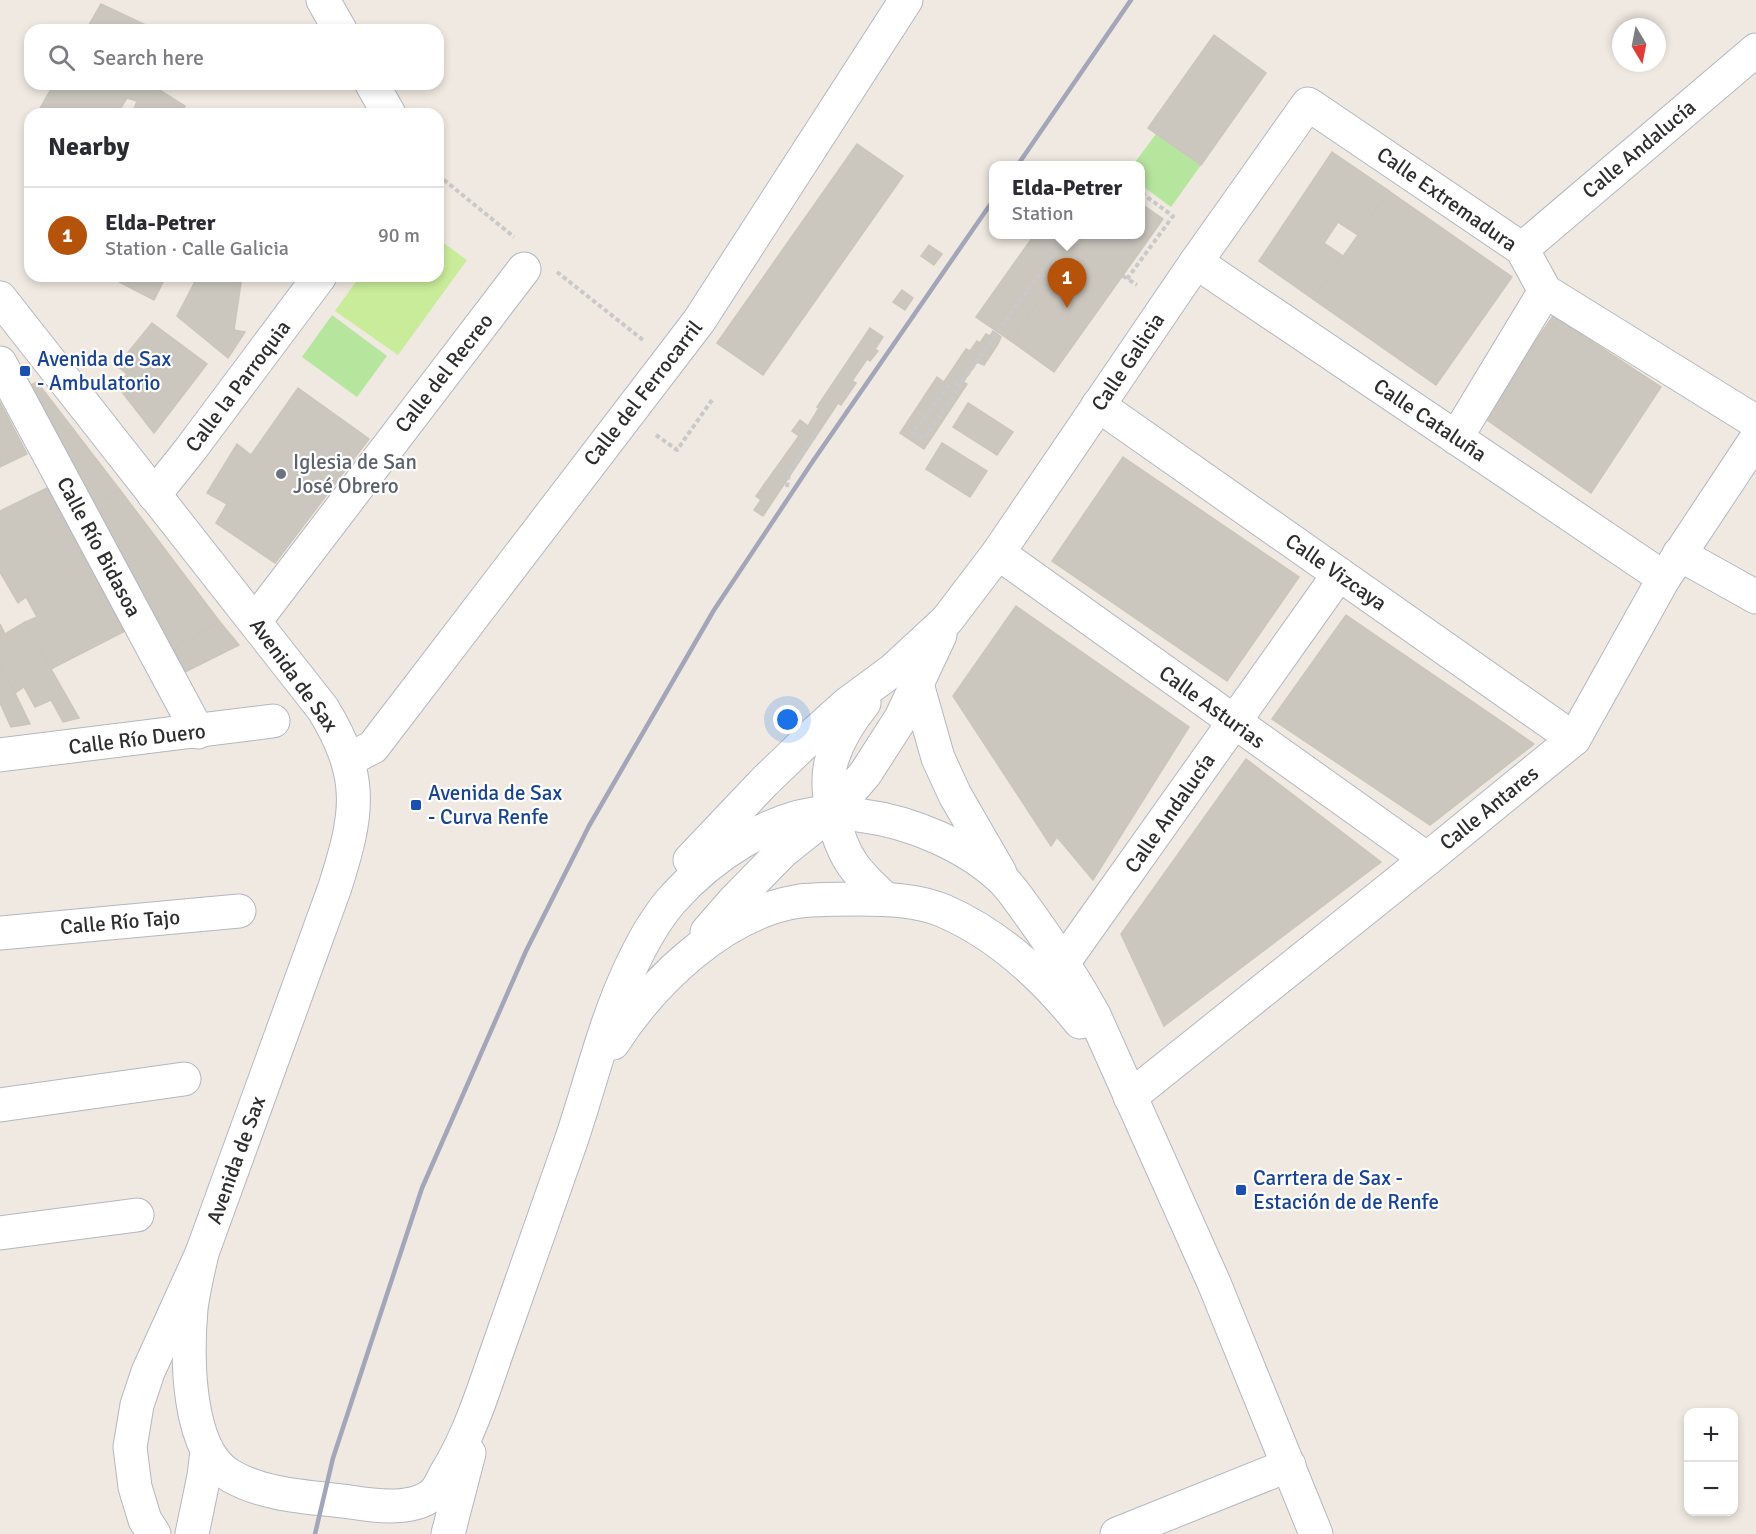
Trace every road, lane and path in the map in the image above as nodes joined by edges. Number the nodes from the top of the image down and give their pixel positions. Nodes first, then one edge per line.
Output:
1 (323, 0) edge
2 (351, 0) edge
3 (906, 0) edge
4 (338, 24) edge
5 (344, 24) edge
6 (1756, 50) edge
7 (375, 90) edge
8 (1308, 104) joint
9 (386, 108) edge
10 (1145, 196) edge
11 (1065, 239) edge
12 (1070, 239) edge
13 (1078, 246) dead end
14 (1522, 249) junction
15 (1196, 262) junction
16 (524, 269) dead end
17 (1123, 276) dead end
18 (316, 282) edge
19 (1545, 291) junction
20 (1, 300) edge
21 (0, 363) edge
22 (964, 379) junction
23 (712, 400) dead end
24 (1098, 405) junction
25 (1756, 422) edge
26 (818, 431) dead end
27 (1456, 438) junction
28 (1756, 439) edge
29 (677, 450) dead end
30 (787, 487) dead end
31 (154, 495) junction
32 (998, 553) junction
33 (1672, 566) junction
34 (1339, 574) junction
35 (1756, 597) edge
36 (255, 621) junction
37 (905, 677) junction
38 (273, 721) dead end
39 (1233, 723) junction
40 (198, 732) junction
41 (1574, 739) junction
42 (0, 755) edge
43 (348, 760) junction
44 (832, 812) junction
45 (1427, 859) junction
46 (1005, 882) junction
47 (885, 899) junction
48 (671, 902) junction
49 (239, 911) dead end
50 (0, 933) edge
51 (692, 954) junction
52 (1063, 963) junction
53 (593, 1075) junction
54 (184, 1079) dead end
55 (1124, 1086) junction
56 (0, 1106) edge
57 (137, 1215) dead end
58 (0, 1233) edge
59 (202, 1253) junction
60 (481, 1399) junction
61 (207, 1451) junction
62 (1289, 1465) junction
63 (154, 1534) edge
64 (192, 1534) edge
65 (448, 1534) edge
66 (1117, 1534) edge
67 (1316, 1534) edge

1 - 4 street
2 - 5 street
3 - 43 street, Calle del Ferrocarril
6 - 14 street, Calle Andalucía
7 - 9 street
8 - 14 street, Calle Extremadura
8 - 15 street, Calle Galicia
10 - 17 path
11 - 22 path
12 - 13 path
14 - 19 street, Calle Extremadura
15 - 24 street, Calle Galicia
15 - 27 street, Calle Cataluña
16 - 36 street, Calle del Recreo
18 - 31 street, Calle la Parroquia
19 - 25 street, Calle Extremadura
19 - 27 street
20 - 31 street, Avenida de Sax
21 - 40 street, Calle Río Bidasoa
22 - 22 path
23 - 29 path
24 - 32 street, Calle Galicia
24 - 34 street, Calle Vizcaya
26 - 30 path
27 - 33 street, Calle Cataluña
28 - 33 street, Calle Antares
31 - 36 street, Avenida de Sax
32 - 37 street, Calle Galicia
32 - 39 street, Calle Asturias
33 - 35 street, Calle Cataluña
33 - 41 street, Calle Antares
34 - 39 street, Calle Andalucía
34 - 41 street, Calle Vizcaya
36 - 43 street, Avenida de Sax
37 - 44 street
37 - 46 street
37 - 48 street
38 - 40 street, Calle Río Duero
39 - 45 street, Calle Asturias
39 - 52 street, Calle Andalucía
40 - 42 street, Calle Río Duero
41 - 45 street, Calle Antares
43 - 59 street, Avenida de Sax
44 - 46 street
44 - 47 street
44 - 48 street
44 - 51 street
45 - 55 street, Calle Antares
46 - 52 street
47 - 51 street
47 - 55 street
48 - 53 street
49 - 50 street, Calle Río Tajo
51 - 53 street
52 - 55 street
53 - 60 street
54 - 56 street
55 - 62 street
57 - 58 street
59 - 61 street
59 - 63 street
60 - 61 street
60 - 65 street
61 - 64 street
62 - 66 street
62 - 67 street

